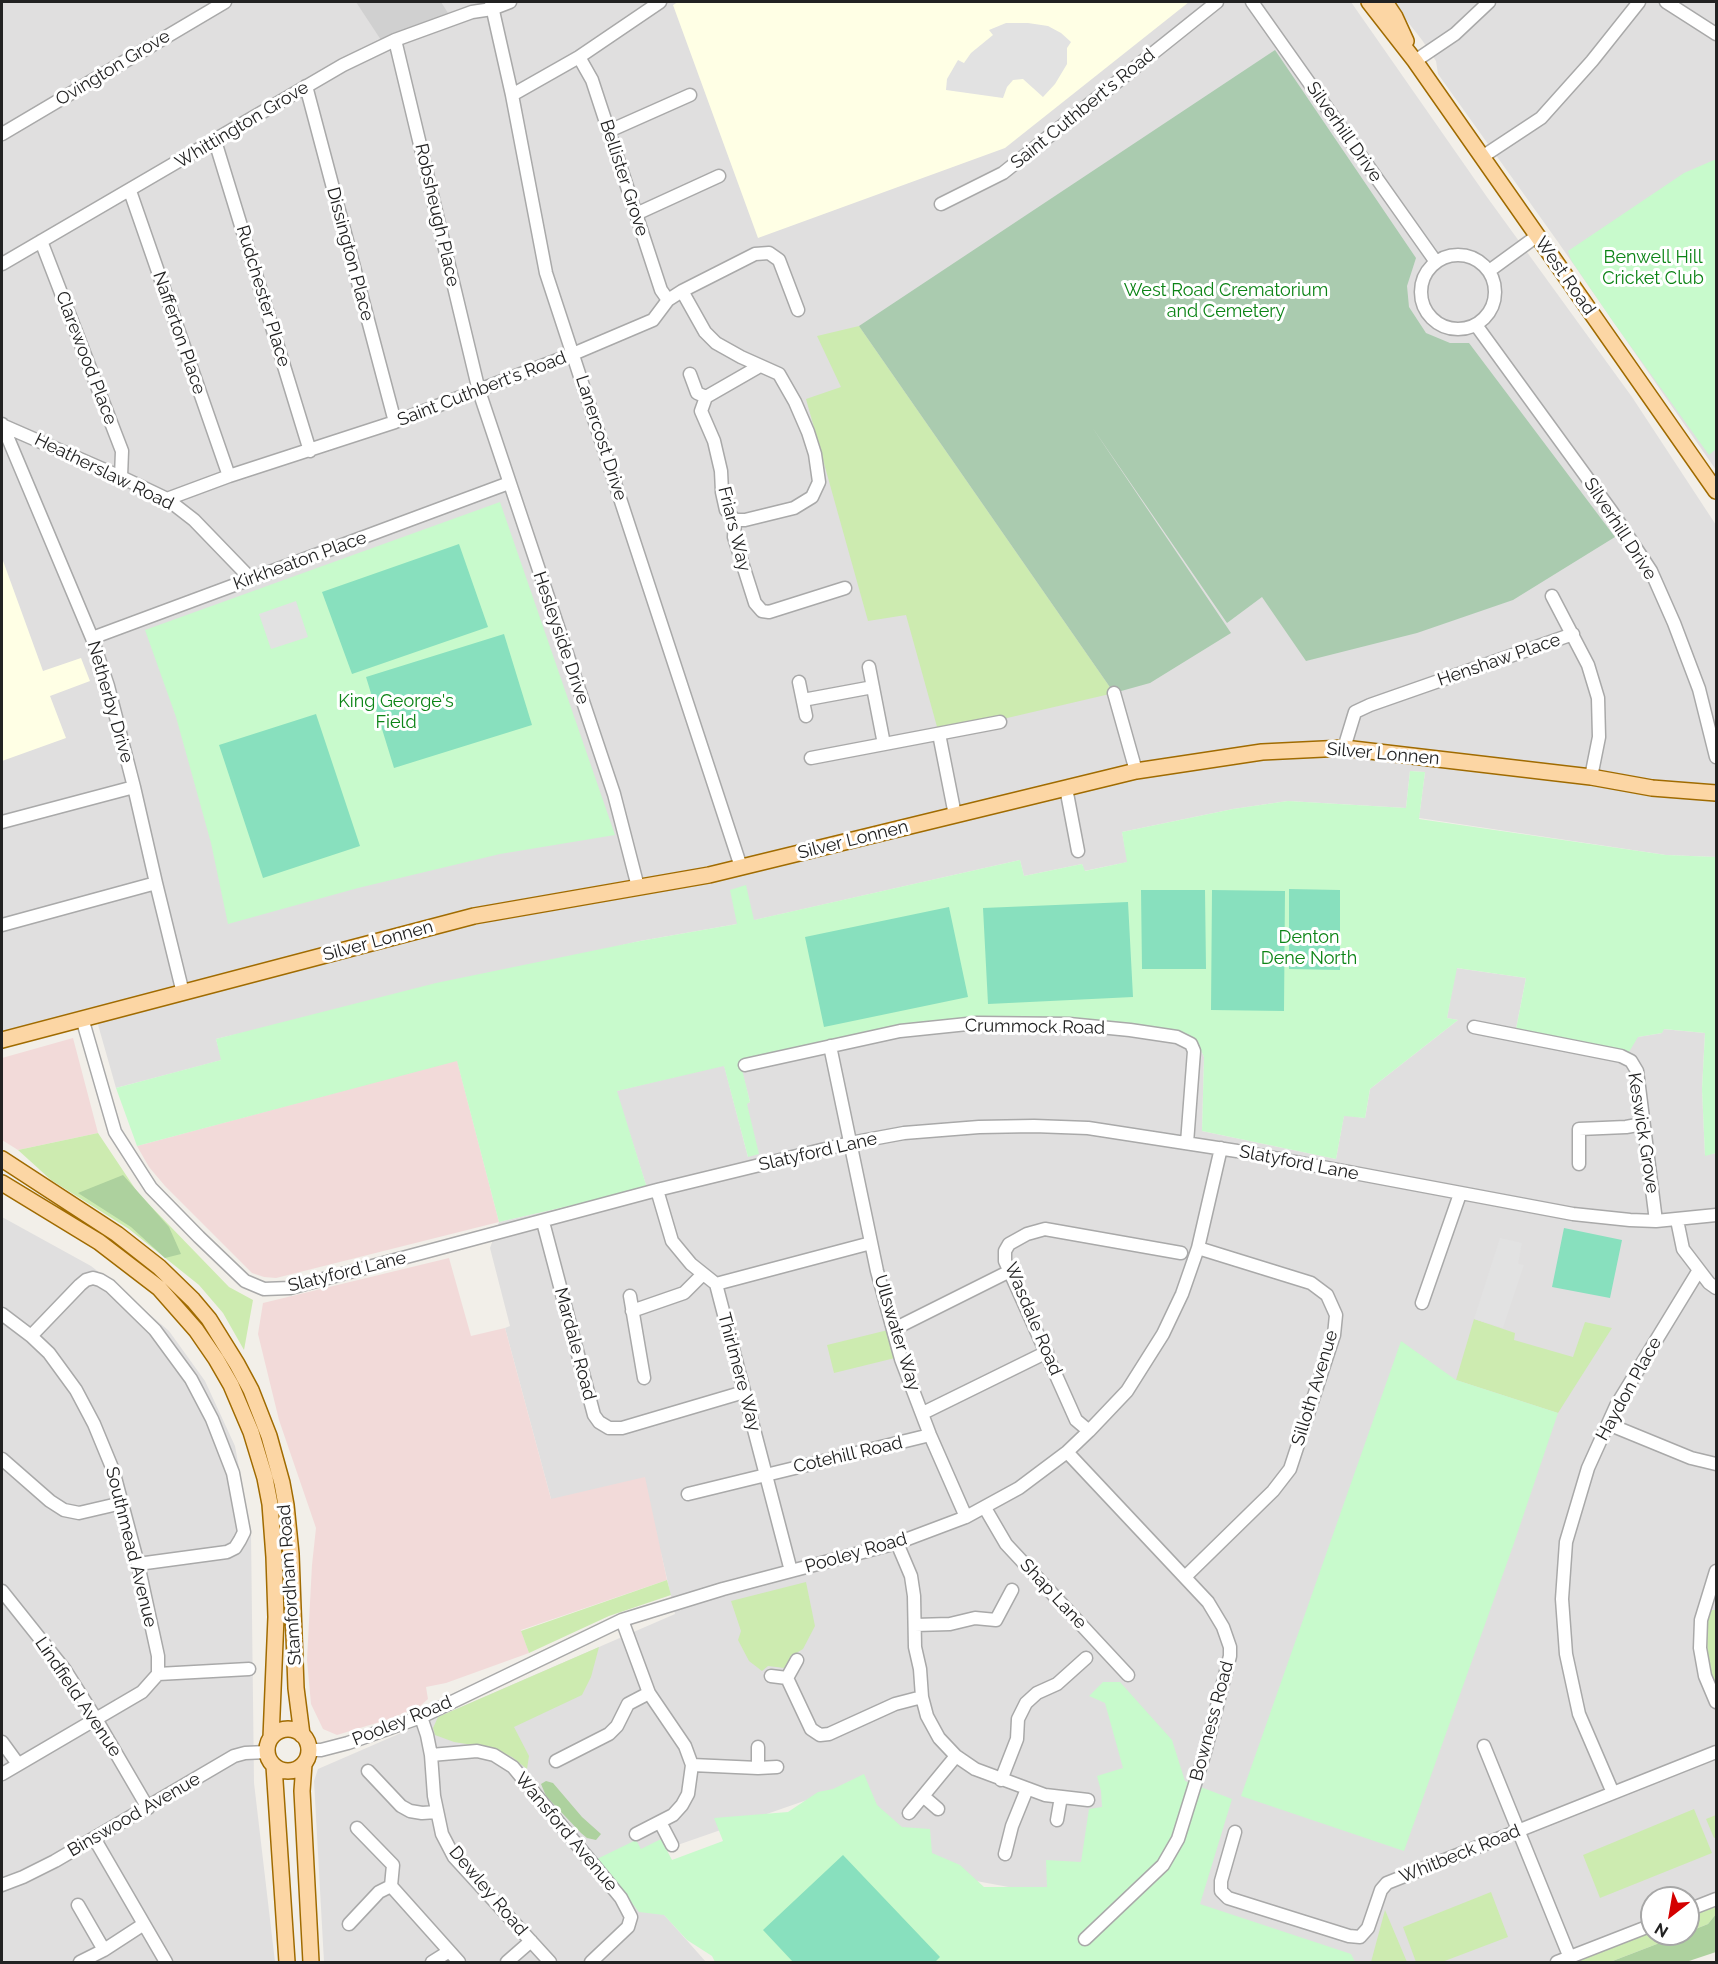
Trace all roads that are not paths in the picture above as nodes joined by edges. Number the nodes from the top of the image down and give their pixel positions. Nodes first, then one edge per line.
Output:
1 (225, 2) edge
2 (510, 2) edge
3 (660, 2) edge
4 (1217, 2) edge
5 (1252, 2) edge
6 (1369, 2) edge
7 (1384, 2) edge
8 (1489, 2) edge
9 (1639, 2) edge
10 (1666, 2) edge
11 (492, 5) edge
12 (1716, 34) edge
13 (395, 40) junction
14 (579, 57) junction
15 (1415, 61) junction
16 (306, 86) junction
17 (512, 95) junction
18 (690, 95) dead end
19 (609, 131) junction
20 (2, 134) edge
21 (215, 141) junction
22 (1482, 157) junction
23 (719, 176) dead end
24 (130, 191) junction
25 (941, 204) dead end
26 (636, 214) junction
27 (1537, 236) junction
28 (41, 241) junction
29 (1436, 262) junction
30 (2, 264) edge
31 (1489, 271) junction
32 (682, 291) junction
33 (668, 300) junction
34 (798, 310) dead end
35 (1476, 325) junction
36 (573, 354) junction
37 (760, 366) junction
38 (690, 374) dead end
39 (479, 391) junction
40 (705, 397) junction
41 (395, 422) junction
42 (2, 424) edge
43 (310, 451) junction
44 (229, 476) junction
45 (121, 477) junction
46 (509, 483) junction
47 (1716, 492) edge
48 (167, 499) junction
49 (735, 520) junction
50 (251, 579) junction
51 (845, 588) dead end
52 (1551, 596) dead end
53 (1573, 634) junction
54 (92, 638) junction
55 (869, 667) dead end
56 (799, 682) dead end
57 (873, 687) junction
58 (1114, 693) dead end
59 (803, 700) junction
60 (806, 717) dead end
61 (1000, 722) dead end
62 (939, 734) junction
63 (884, 744) junction
64 (1344, 748) junction
65 (811, 758) dead end
66 (1716, 758) edge
67 (1136, 771) junction
68 (1591, 777) junction
69 (134, 787) junction
70 (1066, 788) junction
71 (1716, 793) edge
72 (955, 815) junction
73 (2, 822) edge
74 (1078, 851) dead end
75 (741, 867) junction
76 (156, 883) junction
77 (638, 887) junction
78 (2, 926) edge
79 (183, 993) junction
80 (82, 1018) junction
81 (1474, 1027) dead end
82 (2, 1040) edge
83 (830, 1046) junction
84 (745, 1065) dead end
85 (1643, 1124) junction
86 (850, 1143) junction
87 (1187, 1143) junction
88 (1221, 1148) junction
89 (2, 1159) edge
90 (1579, 1164) dead end
91 (2, 1183) edge
92 (657, 1190) junction
93 (1460, 1194) junction
94 (1716, 1215) edge
95 (1677, 1220) junction
96 (1656, 1221) junction
97 (543, 1222) junction
98 (871, 1243) junction
99 (1198, 1248) junction
100 (1181, 1253) dead end
101 (1699, 1270) junction
102 (1010, 1271) junction
103 (703, 1275) junction
104 (716, 1284) junction
105 (1716, 1288) edge
106 (630, 1296) dead end
107 (1422, 1303) dead end
108 (633, 1311) junction
109 (2, 1314) edge
110 (894, 1329) junction
111 (30, 1336) junction
112 (1047, 1352) junction
113 (644, 1378) dead end
114 (744, 1392) junction
115 (923, 1413) junction
116 (1608, 1424) junction
117 (1089, 1431) junction
118 (930, 1436) junction
119 (1067, 1452) junction
120 (2, 1459) edge
121 (1716, 1464) edge
122 (766, 1474) junction
123 (688, 1494) dead end
124 (122, 1503) junction
125 (984, 1509) junction
126 (966, 1517) junction
127 (897, 1543) junction
128 (138, 1564) junction
129 (791, 1571) junction
130 (1716, 1572) edge
131 (1185, 1577) junction
132 (1012, 1590) dead end
133 (2, 1591) edge
134 (1712, 1600) edge
135 (622, 1620) junction
136 (915, 1625) junction
137 (1086, 1658) dead end
138 (797, 1660) dead end
139 (249, 1669) dead end
140 (158, 1674) junction
141 (1128, 1675) dead end
142 (771, 1676) dead end
143 (787, 1678) junction
144 (649, 1694) junction
145 (922, 1697) junction
146 (1716, 1702) edge
147 (421, 1716) junction
148 (96, 1719) junction
149 (302, 1735) junction
150 (2, 1742) edge
151 (1484, 1746) dead end
152 (758, 1747) dead end
153 (270, 1752) junction
154 (1716, 1752) edge
155 (431, 1755) junction
156 (956, 1756) junction
157 (306, 1757) junction
158 (556, 1761) dead end
159 (18, 1764) junction
160 (692, 1765) junction
161 (777, 1767) dead end
162 (758, 1768) junction
163 (368, 1771) dead end
164 (2, 1774) edge
165 (1001, 1779) junction
166 (1027, 1789) junction
167 (1613, 1793) junction
168 (923, 1796) junction
169 (1061, 1797) junction
170 (1088, 1800) dead end
171 (148, 1808) junction
172 (938, 1809) dead end
173 (437, 1812) junction
174 (909, 1813) dead end
175 (1057, 1820) dead end
176 (660, 1822) junction
177 (357, 1828) dead end
178 (1519, 1830) junction
179 (1235, 1832) dead end
180 (636, 1834) dead end
181 (94, 1838) junction
182 (672, 1845) dead end
183 (1005, 1854) dead end
184 (2, 1885) edge
185 (391, 1886) junction
186 (1716, 1899) edge
187 (78, 1905) dead end
188 (1700, 1905) edge
189 (144, 1924) junction
190 (349, 1924) dead end
191 (1640, 1930) edge
192 (1085, 1939) dead end
193 (531, 1941) junction
194 (104, 1950) junction
195 (448, 1952) junction
196 (1570, 1958) junction
197 (80, 1962) edge
198 (166, 1962) edge
199 (287, 1962) edge
200 (311, 1962) edge
201 (432, 1962) edge
202 (459, 1962) edge
203 (507, 1962) edge
204 (550, 1962) edge
205 (591, 1962) edge
206 (1557, 1962) edge

1 - 20 street, Ovington Grove
2 - 11 street, Whittington Grove
3 - 14 street
4 - 25 street, Saint Cuthbert's Road
5 - 29 street, Silverhill Drive
6 - 15 main road, West Road
7 - 15 main road, West Road
8 - 15 street
9 - 22 street
10 - 12 street
11 - 13 street, Whittington Grove
11 - 17 street, Lanercost Drive
13 - 16 street, Whittington Grove
13 - 39 street, Robsheugh Place
14 - 17 street
14 - 19 street, Bellister Grove
15 - 22 main road, West Road
16 - 21 street, Whittington Grove
16 - 41 street, Dissington Place
17 - 36 street, Lanercost Drive
18 - 19 street
19 - 26 street, Bellister Grove
21 - 24 street, Whittington Grove
21 - 43 street, Rudchester Place
22 - 27 main road, West Road
23 - 26 street
24 - 28 street, Whittington Grove
24 - 44 street, Nafferton Place
26 - 33 street, Bellister Grove
27 - 31 street
27 - 47 main road, West Road
28 - 30 street, Whittington Grove
28 - 45 street, Clarewood Place
29 - 31 street
29 - 35 street
31 - 35 street
32 - 33 street, Saint Cuthbert's Road
32 - 34 street, Saint Cuthbert's Road
32 - 37 street
33 - 36 street, Saint Cuthbert's Road
35 - 66 street, Silverhill Drive
36 - 39 street, Saint Cuthbert's Road
36 - 75 street, Lanercost Drive
37 - 40 street
37 - 49 street
38 - 40 street, Friars Way
39 - 41 street, Saint Cuthbert's Road
39 - 46 street, Hesleyside Drive
40 - 49 street, Friars Way
41 - 43 street, Saint Cuthbert's Road
42 - 45 street, Heatherslaw Road
42 - 54 street, Netherby Drive
43 - 44 street, Saint Cuthbert's Road
44 - 48 street, Saint Cuthbert's Road
45 - 48 street, Heatherslaw Road
46 - 50 street, Kirkheaton Place
46 - 77 street, Hesleyside Drive
48 - 50 street, Heatherslaw Road
49 - 51 street, Friars Way
50 - 54 street, Kirkheaton Place
52 - 53 street
53 - 64 street, Henshaw Place
53 - 68 street, Henshaw Place
54 - 69 street, Netherby Drive
55 - 57 street
56 - 59 street
57 - 59 street
57 - 63 street
58 - 67 street
59 - 60 street
61 - 62 street
62 - 63 street
62 - 72 street
63 - 65 street
64 - 67 main road, Silver Lonnen
64 - 68 main road, Silver Lonnen
67 - 70 main road, Silver Lonnen
68 - 71 main road, Silver Lonnen
69 - 73 street
69 - 76 street, Netherby Drive
70 - 72 main road, Silver Lonnen
70 - 74 street
72 - 75 main road, Silver Lonnen
75 - 77 main road, Silver Lonnen
76 - 78 street
76 - 79 street, Netherby Drive
77 - 79 main road, Silver Lonnen
79 - 80 main road, Silver Lonnen
80 - 82 main road, Silver Lonnen
80 - 97 street, Slatyford Lane
81 - 85 street, Keswick Grove
83 - 84 street, Crummock Road
83 - 86 street, Ullswater Way
83 - 87 street, Crummock Road
85 - 90 street
85 - 96 street, Keswick Grove
86 - 87 street, Slatyford Lane
86 - 92 street, Slatyford Lane
86 - 98 street, Ullswater Way
87 - 88 street, Slatyford Lane
88 - 93 street, Slatyford Lane
88 - 99 street, Pooley Road
89 - 149 main road, Stamfordham Road
91 - 153 main road, Stamfordham Road
92 - 97 street, Slatyford Lane
92 - 103 street
93 - 96 street, Slatyford Lane
93 - 107 street
94 - 95 street, Slatyford Lane
95 - 96 street, Slatyford Lane
95 - 101 street
97 - 114 street, Mardale Road
98 - 104 street
98 - 110 street, Ullswater Way
99 - 117 street, Pooley Road
99 - 131 street, Silloth Avenue
100 - 102 street, Wasdale Road
101 - 105 street
101 - 116 street, Haydon Place
102 - 110 street
102 - 112 street, Wasdale Road
103 - 104 street
103 - 108 street
104 - 114 street, Thirlmere Way
106 - 108 street
108 - 113 street
109 - 111 street, Southmead Avenue
110 - 115 street, Ullswater Way
111 - 124 street, Southmead Avenue
111 - 128 street
112 - 115 street
112 - 117 street, Wasdale Road
114 - 122 street, Thirlmere Way
115 - 118 street, Ullswater Way
116 - 121 street
116 - 167 street, Haydon Place
117 - 119 street, Pooley Road
118 - 122 street, Cotehill Road
118 - 126 street, Ullswater Way
119 - 125 street, Pooley Road
119 - 131 street, Bowness Road
120 - 124 street
122 - 123 street, Cotehill Road
122 - 129 street, Thirlmere Way
124 - 128 street, Southmead Avenue
125 - 126 street, Pooley Road
125 - 141 street, Shap Lane
126 - 127 street, Pooley Road
127 - 129 street, Pooley Road
127 - 136 street
128 - 140 street, Southmead Avenue
129 - 135 street, Pooley Road
130 - 134 street
131 - 192 street, Bowness Road
132 - 136 street
133 - 148 street, Lindfield Avenue
134 - 146 street
135 - 144 street
135 - 147 street, Pooley Road
136 - 145 street
137 - 165 street
138 - 143 street
139 - 140 street
140 - 148 street
142 - 143 street
143 - 145 street
144 - 158 street
144 - 160 street
145 - 156 street
147 - 155 street, Dewley Road
147 - 157 street, Pooley Road
148 - 159 street
148 - 171 street, Lindfield Avenue
149 - 153 main road
149 - 157 main road
150 - 159 street
151 - 178 street
152 - 162 street
153 - 157 main road
153 - 171 street, Binswood Avenue
153 - 199 main road, Stamfordham Road
154 - 167 street, Whitbeck Road
155 - 173 street, Dewley Road
155 - 205 street, Wansford Avenue
156 - 165 street
156 - 168 street
157 - 200 main road
159 - 164 street
160 - 162 street
160 - 176 street
161 - 162 street
163 - 173 street
165 - 166 street
166 - 169 street
166 - 183 street
167 - 178 street, Whitbeck Road
168 - 172 street
168 - 174 street
169 - 170 street
169 - 175 street
171 - 181 street, Binswood Avenue
173 - 193 street, Dewley Road
176 - 180 street
176 - 182 street
177 - 185 street
178 - 179 street, Whitbeck Road
178 - 196 street
181 - 184 street, Binswood Avenue
181 - 189 street
185 - 190 street
185 - 195 street
186 - 188 street
187 - 194 street
189 - 194 street
189 - 198 street
191 - 196 street
193 - 203 street
193 - 204 street, Dewley Road
194 - 197 street
195 - 201 street
195 - 202 street
196 - 206 street

